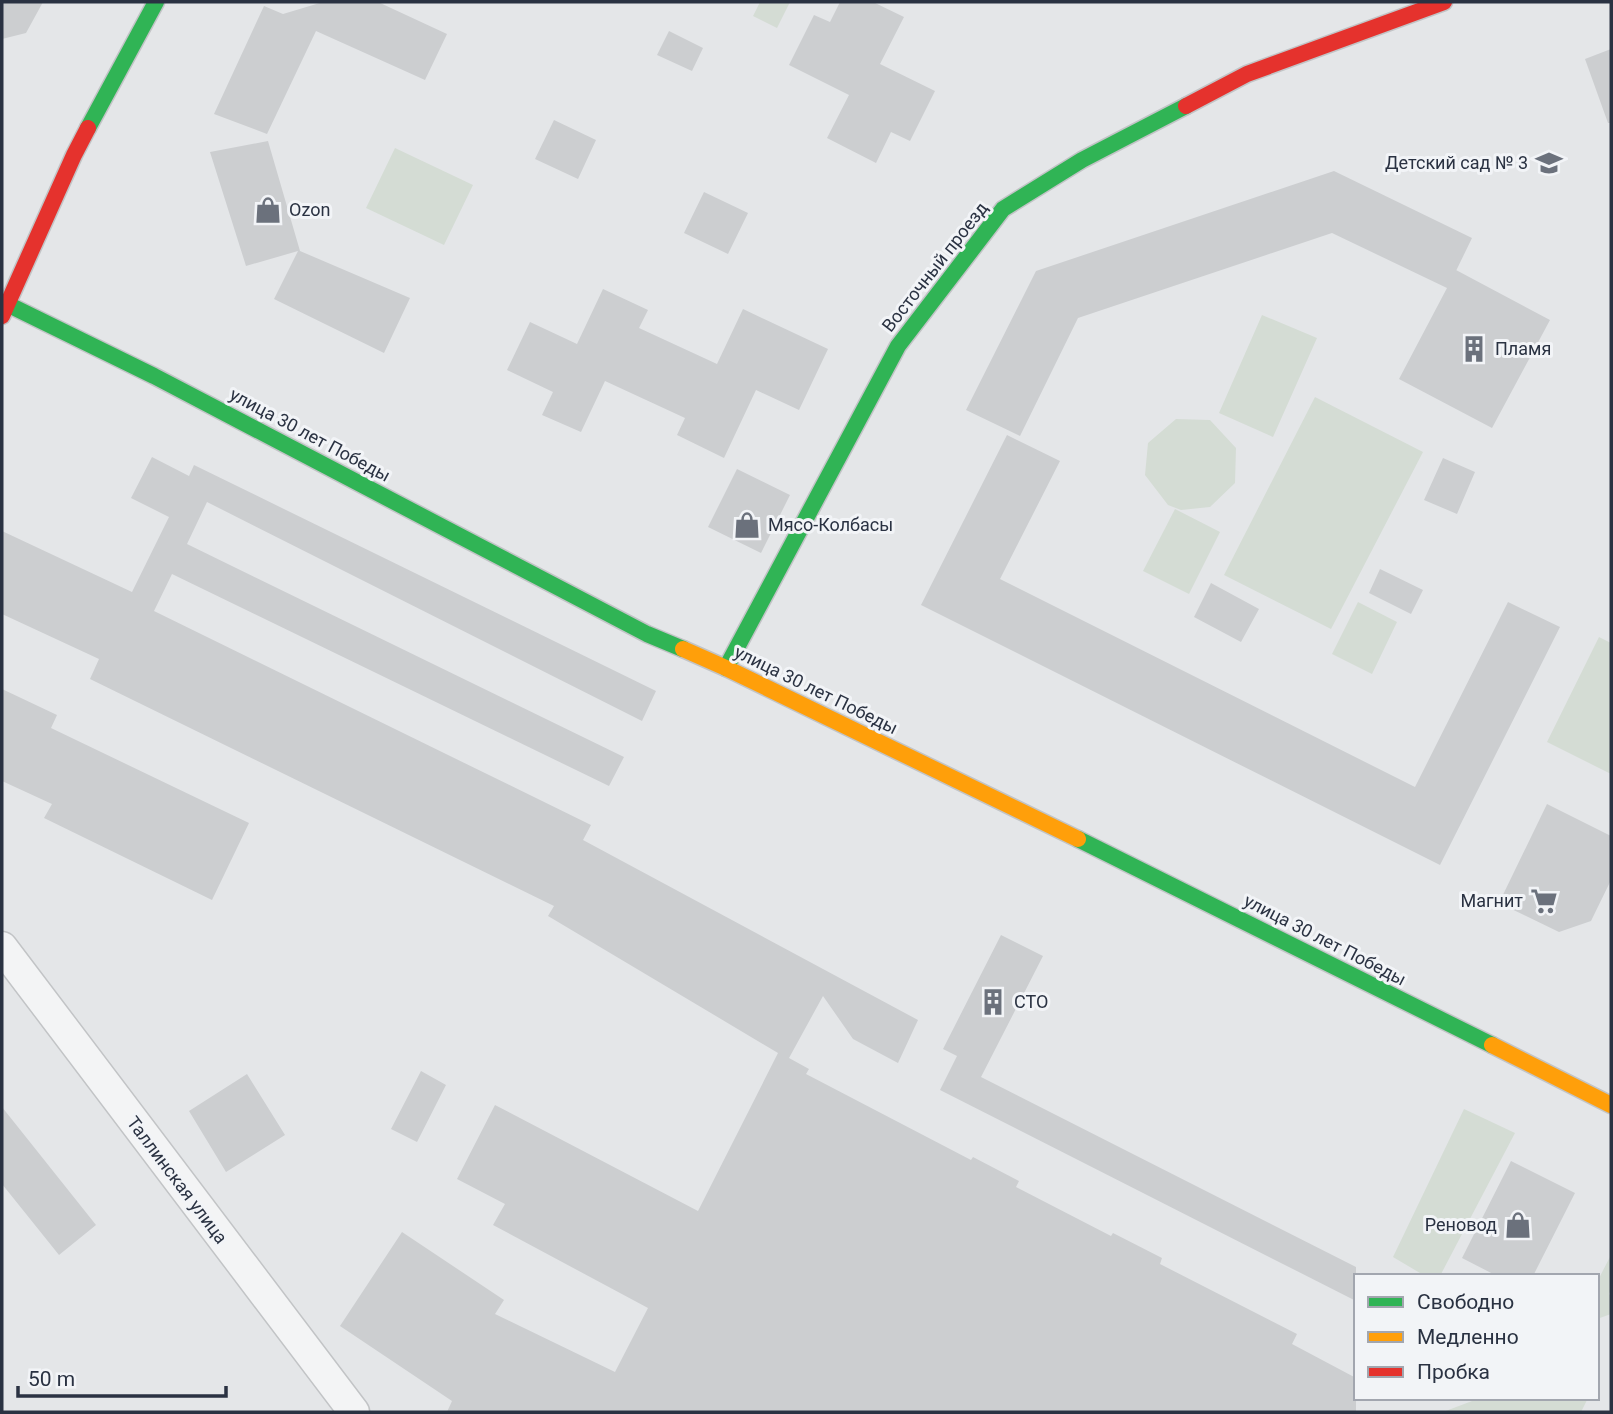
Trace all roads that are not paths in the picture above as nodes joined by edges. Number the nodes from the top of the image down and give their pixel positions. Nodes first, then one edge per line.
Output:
1 (156, 2) edge
2 (1444, 2) edge
3 (5, 309) edge
4 (726, 668) junction
5 (2, 947) edge
6 (1611, 1105) edge
7 (354, 1412) edge

1 - 3 street
2 - 4 street, Восточный проезд
3 - 4 street, улица 30 лет Победы
4 - 6 street, улица 30 лет Победы
5 - 7 street, Таллинская улица

